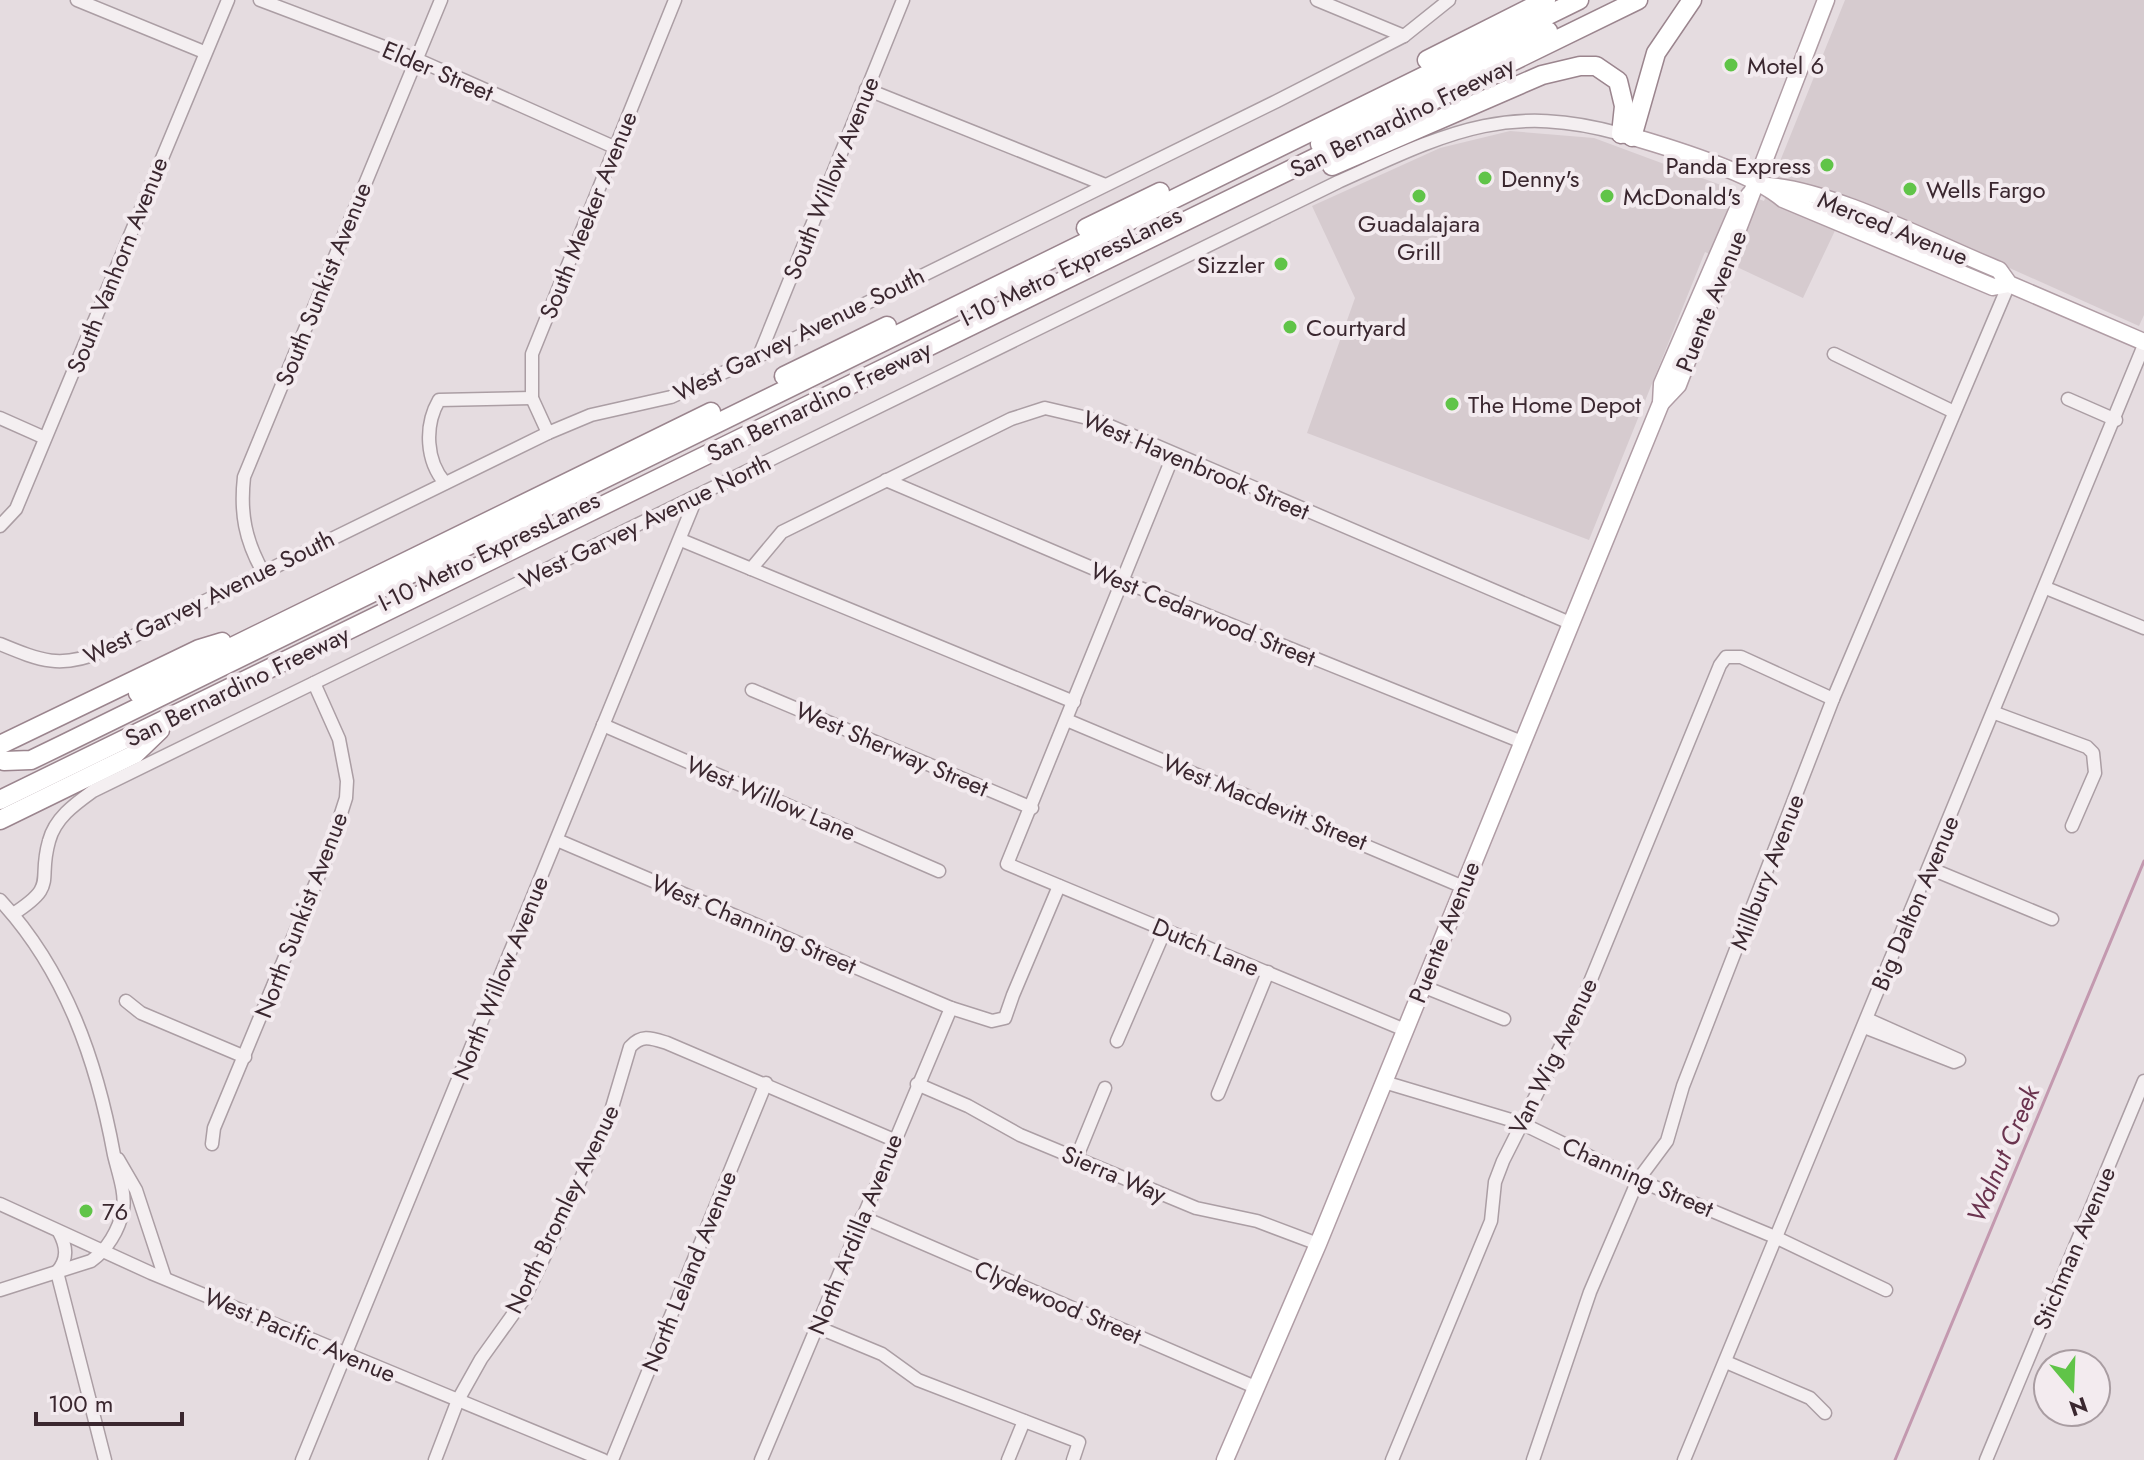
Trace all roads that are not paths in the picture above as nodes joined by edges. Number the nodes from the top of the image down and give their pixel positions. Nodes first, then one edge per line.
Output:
1 (77, 0) edge
2 (228, 0) edge
3 (260, 0) edge
4 (441, 0) edge
5 (675, 0) edge
6 (903, 0) edge
7 (1317, 0) edge
8 (1449, 0) edge
9 (1528, 0) edge
10 (1546, 0) edge
11 (1579, 0) edge
12 (1611, 0) edge
13 (1638, 0) edge
14 (1692, 0) edge
15 (1826, 0) edge
16 (1404, 36) junction
17 (204, 52) junction
18 (1435, 57) junction
19 (416, 59) junction
20 (866, 89) junction
21 (1626, 135) junction
22 (614, 147) junction
23 (1103, 184) junction
24 (1758, 187) junction
25 (1210, 211) junction
26 (2009, 284) junction
27 (2144, 343) edge
28 (1834, 354) dead end
29 (759, 356) junction
30 (532, 398) junction
31 (2068, 399) dead end
32 (1952, 411) junction
33 (0, 418) edge
34 (2116, 420) junction
35 (548, 433) junction
36 (45, 438) junction
37 (1173, 456) junction
38 (886, 480) junction
39 (445, 483) junction
40 (697, 496) junction
41 (0, 526) edge
42 (681, 540) junction
43 (751, 569) junction
44 (263, 572) junction
45 (1125, 582) junction
46 (2046, 588) junction
47 (1570, 623) junction
48 (2144, 628) edge
49 (0, 644) edge
50 (314, 683) junction
51 (752, 690) dead end
52 (1833, 699) junction
53 (1074, 702) junction
54 (1995, 713) junction
55 (172, 719) junction
56 (1069, 721) junction
57 (603, 725) junction
58 (1522, 742) junction
59 (1, 756) edge
60 (19, 791) junction
61 (0, 800) edge
62 (1032, 808) junction
63 (0, 820) edge
64 (2072, 826) dead end
65 (557, 840) junction
66 (1929, 868) junction
67 (939, 871) dead end
68 (1059, 886) junction
69 (1461, 886) junction
70 (0, 900) edge
71 (13, 914) junction
72 (2052, 919) dead end
73 (1165, 930) junction
74 (1268, 972) junction
75 (1422, 986) junction
76 (126, 1001) dead end
77 (951, 1008) junction
78 (1504, 1019) dead end
79 (1866, 1023) junction
80 (1405, 1030) junction
81 (1117, 1041) dead end
82 (245, 1057) junction
83 (2144, 1081) edge
84 (1384, 1082) junction
85 (766, 1083) junction
86 (917, 1084) junction
87 (1105, 1088) dead end
88 (1218, 1094) dead end
89 (1521, 1123) junction
90 (894, 1140) junction
91 (212, 1144) dead end
92 (114, 1153) junction
93 (1076, 1159) junction
94 (1638, 1180) junction
95 (0, 1204) edge
96 (862, 1217) junction
97 (59, 1232) junction
98 (1775, 1237) junction
99 (1318, 1244) junction
100 (104, 1252) junction
101 (57, 1272) junction
102 (165, 1278) junction
103 (0, 1290) edge
104 (1886, 1290) dead end
105 (817, 1327) junction
106 (345, 1355) junction
107 (1726, 1362) junction
108 (1255, 1387) junction
109 (458, 1400) junction
110 (1825, 1413) dead end
111 (1024, 1421) junction
112 (105, 1460) edge
113 (302, 1460) edge
114 (435, 1460) edge
115 (603, 1460) edge
116 (612, 1460) edge
117 (761, 1460) edge
118 (1008, 1460) edge
119 (1073, 1460) edge
120 (1225, 1460) edge
121 (1392, 1460) edge
122 (1533, 1460) edge
123 (1684, 1460) edge
124 (1986, 1460) edge

1 - 17 street
2 - 17 street, South Vanhorn Avenue
3 - 19 street, Elder Street
4 - 19 street, South Sunkist Avenue
5 - 22 street, South Meeker Avenue
6 - 20 street, South Willow Avenue
7 - 16 street
8 - 16 street, West Garvey Avenue South
9 - 18 highway
10 - 18 highway, San Bernardino Freeway
11 - 59 highway, I-10 Metro ExpressLanes
12 - 60 highway, I-10 Metro ExpressLanes
13 - 25 highway, San Bernardino Freeway
14 - 21 highway
15 - 24 main road, Puente Avenue
16 - 23 street, West Garvey Avenue South
17 - 36 street, South Vanhorn Avenue
18 - 59 highway, San Bernardino Freeway
19 - 22 street, Elder Street
19 - 44 street, South Sunkist Avenue
20 - 23 street
20 - 29 street, South Willow Avenue
21 - 24 main road, Merced Avenue
21 - 25 highway
21 - 40 street, West Garvey Avenue North
22 - 30 street, South Meeker Avenue
23 - 29 street, West Garvey Avenue South
24 - 26 main road, Merced Avenue
24 - 47 main road, Puente Avenue
25 - 55 highway, San Bernardino Freeway
26 - 27 main road, Merced Avenue
26 - 32 street, Millbury Avenue
27 - 34 street, Big Dalton Avenue
28 - 32 street
29 - 35 street, West Garvey Avenue South
30 - 35 street, South Meeker Avenue
30 - 39 street
31 - 34 street
32 - 52 street, Millbury Avenue
33 - 36 street
34 - 46 street, Big Dalton Avenue
35 - 39 street, West Garvey Avenue South
36 - 41 street, South Vanhorn Avenue
37 - 38 street, West Havenbrook Street
37 - 45 street
37 - 47 street, West Havenbrook Street
38 - 43 street, West Havenbrook Street
38 - 45 street, West Cedarwood Street
39 - 44 street, West Garvey Avenue South
40 - 42 street, North Willow Avenue
40 - 50 street, West Garvey Avenue North
42 - 43 street
42 - 57 street, North Willow Avenue
43 - 53 street
44 - 49 street, West Garvey Avenue South
45 - 53 street
45 - 58 street, West Cedarwood Street
46 - 48 street
46 - 54 street, Big Dalton Avenue
47 - 58 main road, Puente Avenue
50 - 71 street, West Garvey Avenue North
50 - 82 street, North Sunkist Avenue
51 - 62 street, West Sherway Street
52 - 89 street, Van Wig Avenue
52 - 94 street, Millbury Avenue
53 - 56 street
54 - 64 street
54 - 66 street, Big Dalton Avenue
55 - 60 highway, San Bernardino Freeway
55 - 63 highway
56 - 62 street
56 - 69 street, West Macdevitt Street
57 - 65 street, North Willow Avenue
57 - 67 street, West Willow Lane
58 - 69 main road, Puente Avenue
60 - 61 highway, San Bernardino Freeway
62 - 68 street, Dutch Lane
65 - 77 street, West Channing Street
65 - 106 street, North Willow Avenue
66 - 72 street
66 - 79 street, Big Dalton Avenue
68 - 73 street, Dutch Lane
68 - 77 street
69 - 75 main road, Puente Avenue
70 - 71 street
71 - 92 street
73 - 74 street, Dutch Lane
73 - 81 street
74 - 80 street, Dutch Lane
74 - 88 street
75 - 78 street
75 - 80 main road, Puente Avenue
76 - 82 street
77 - 86 street, North Ardilla Avenue
79 - 79 street
79 - 98 street, Big Dalton Avenue
80 - 84 main road, Puente Avenue
82 - 91 street, North Sunkist Avenue
83 - 124 street, Stichman Avenue
84 - 89 street, Channing Street
84 - 99 main road, Puente Avenue
85 - 90 street
85 - 109 street, North Bromley Avenue
85 - 116 street, North Leland Avenue
86 - 90 street, North Ardilla Avenue
86 - 93 street, Sierra Way
87 - 93 street
89 - 94 street, Channing Street
89 - 121 street, Van Wig Avenue
90 - 96 street, North Ardilla Avenue
92 - 100 street
92 - 102 street
93 - 99 street, Sierra Way
94 - 98 street, Channing Street
94 - 122 street, Millbury Avenue
95 - 97 street, West Pacific Avenue
96 - 105 street, North Ardilla Avenue
96 - 108 street, Clydewood Street
97 - 100 street, West Pacific Avenue
97 - 101 street
98 - 104 street, Channing Street
98 - 107 street, Big Dalton Avenue
99 - 108 main road, Puente Avenue
100 - 101 street
100 - 102 street, West Pacific Avenue
101 - 103 street
101 - 112 street
102 - 106 street, West Pacific Avenue
105 - 111 street
105 - 117 street, North Ardilla Avenue
106 - 109 street, West Pacific Avenue
106 - 113 street, North Willow Avenue
107 - 110 street
107 - 123 street, Big Dalton Avenue
108 - 120 main road, Puente Avenue
109 - 114 street, North Bromley Avenue
109 - 115 street, West Pacific Avenue
111 - 118 street
111 - 119 street

